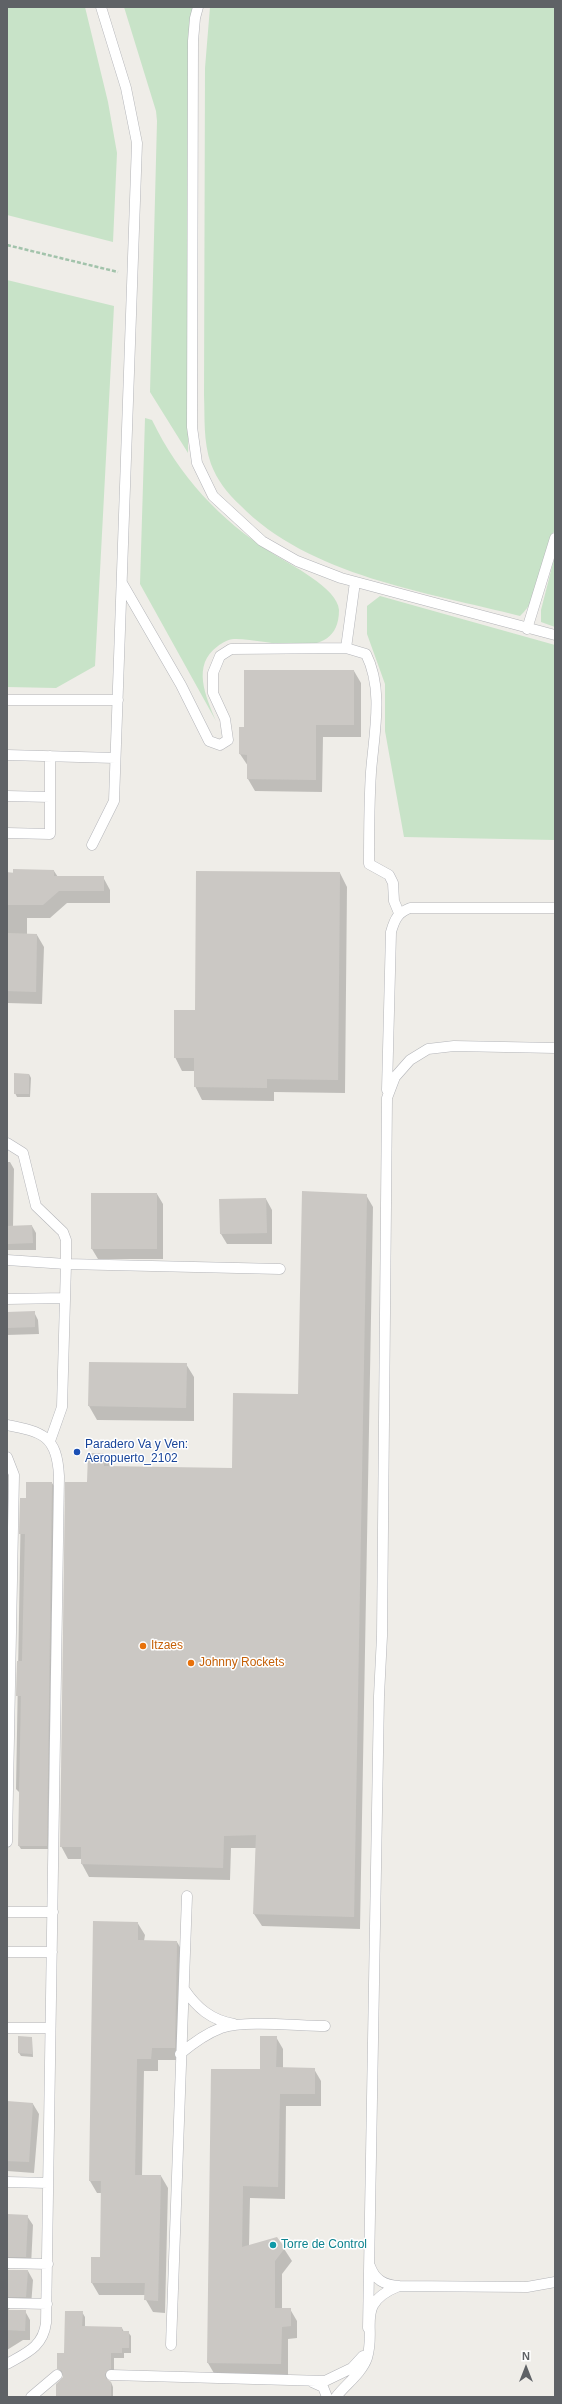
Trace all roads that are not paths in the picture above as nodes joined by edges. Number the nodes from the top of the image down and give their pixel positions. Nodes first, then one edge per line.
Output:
1 (101, 7) edge
2 (198, 7) edge
3 (555, 538) edge
4 (355, 582) junction
5 (122, 583) junction
6 (527, 629) junction
7 (555, 635) edge
8 (346, 648) junction
9 (7, 700) edge
10 (118, 700) junction
11 (7, 755) edge
12 (50, 756) junction
13 (115, 758) junction
14 (7, 796) edge
15 (50, 797) junction
16 (7, 834) edge
17 (92, 845) dead end
18 (555, 908) edge
19 (399, 913) junction
20 (555, 1048) edge
21 (387, 1098) junction
22 (7, 1143) edge
23 (7, 1260) edge
24 (66, 1264) junction
25 (280, 1269) dead end
26 (65, 1298) junction
27 (7, 1299) edge
28 (7, 1425) edge
29 (50, 1441) junction
30 (7, 1457) edge
31 (7, 1842) edge
32 (188, 1896) dead end
33 (7, 1912) edge
34 (53, 1912) junction
35 (7, 1952) edge
36 (52, 1952) junction
37 (184, 1989) junction
38 (238, 2025) junction
39 (325, 2026) dead end
40 (7, 2028) edge
41 (50, 2028) junction
42 (180, 2054) junction
43 (7, 2182) edge
44 (48, 2183) junction
45 (7, 2263) edge
46 (48, 2264) junction
47 (369, 2264) junction
48 (555, 2282) edge
49 (399, 2286) junction
50 (527, 2287) junction
51 (555, 2288) edge
52 (7, 2303) edge
53 (47, 2304) junction
54 (368, 2328) junction
55 (171, 2345) dead end
56 (368, 2347) junction
57 (7, 2364) edge
58 (57, 2374) dead end
59 (111, 2374) dead end
60 (312, 2382) junction
61 (31, 2397) edge
62 (326, 2397) edge
63 (336, 2397) edge

1 - 5 lane
2 - 4 lane
3 - 6 lane
4 - 6 lane
4 - 8 lane
5 - 8 lane
5 - 10 lane
6 - 7 lane
8 - 19 lane
9 - 10 lane
10 - 13 lane
11 - 12 lane
12 - 13 lane
12 - 15 lane
13 - 17 lane
14 - 15 lane
15 - 16 lane
18 - 19 lane
19 - 21 lane
20 - 21 lane
21 - 47 lane
22 - 24 lane
23 - 24 lane
24 - 25 lane
24 - 26 lane
26 - 27 lane
26 - 29 lane
28 - 29 lane
29 - 34 lane
30 - 31 lane
32 - 37 lane
33 - 34 lane
34 - 36 lane
35 - 36 lane
36 - 41 lane
37 - 38 lane
37 - 42 lane
38 - 39 lane
38 - 42 lane
40 - 41 lane
41 - 44 lane
42 - 55 lane
43 - 44 lane
44 - 46 lane
45 - 46 lane
46 - 53 lane
47 - 49 lane
47 - 54 lane
48 - 50 lane
49 - 50 lane
49 - 54 lane
50 - 51 lane
52 - 53 lane
53 - 57 lane
54 - 56 lane
56 - 60 lane
56 - 63 lane
58 - 61 lane
59 - 60 lane
60 - 62 lane

